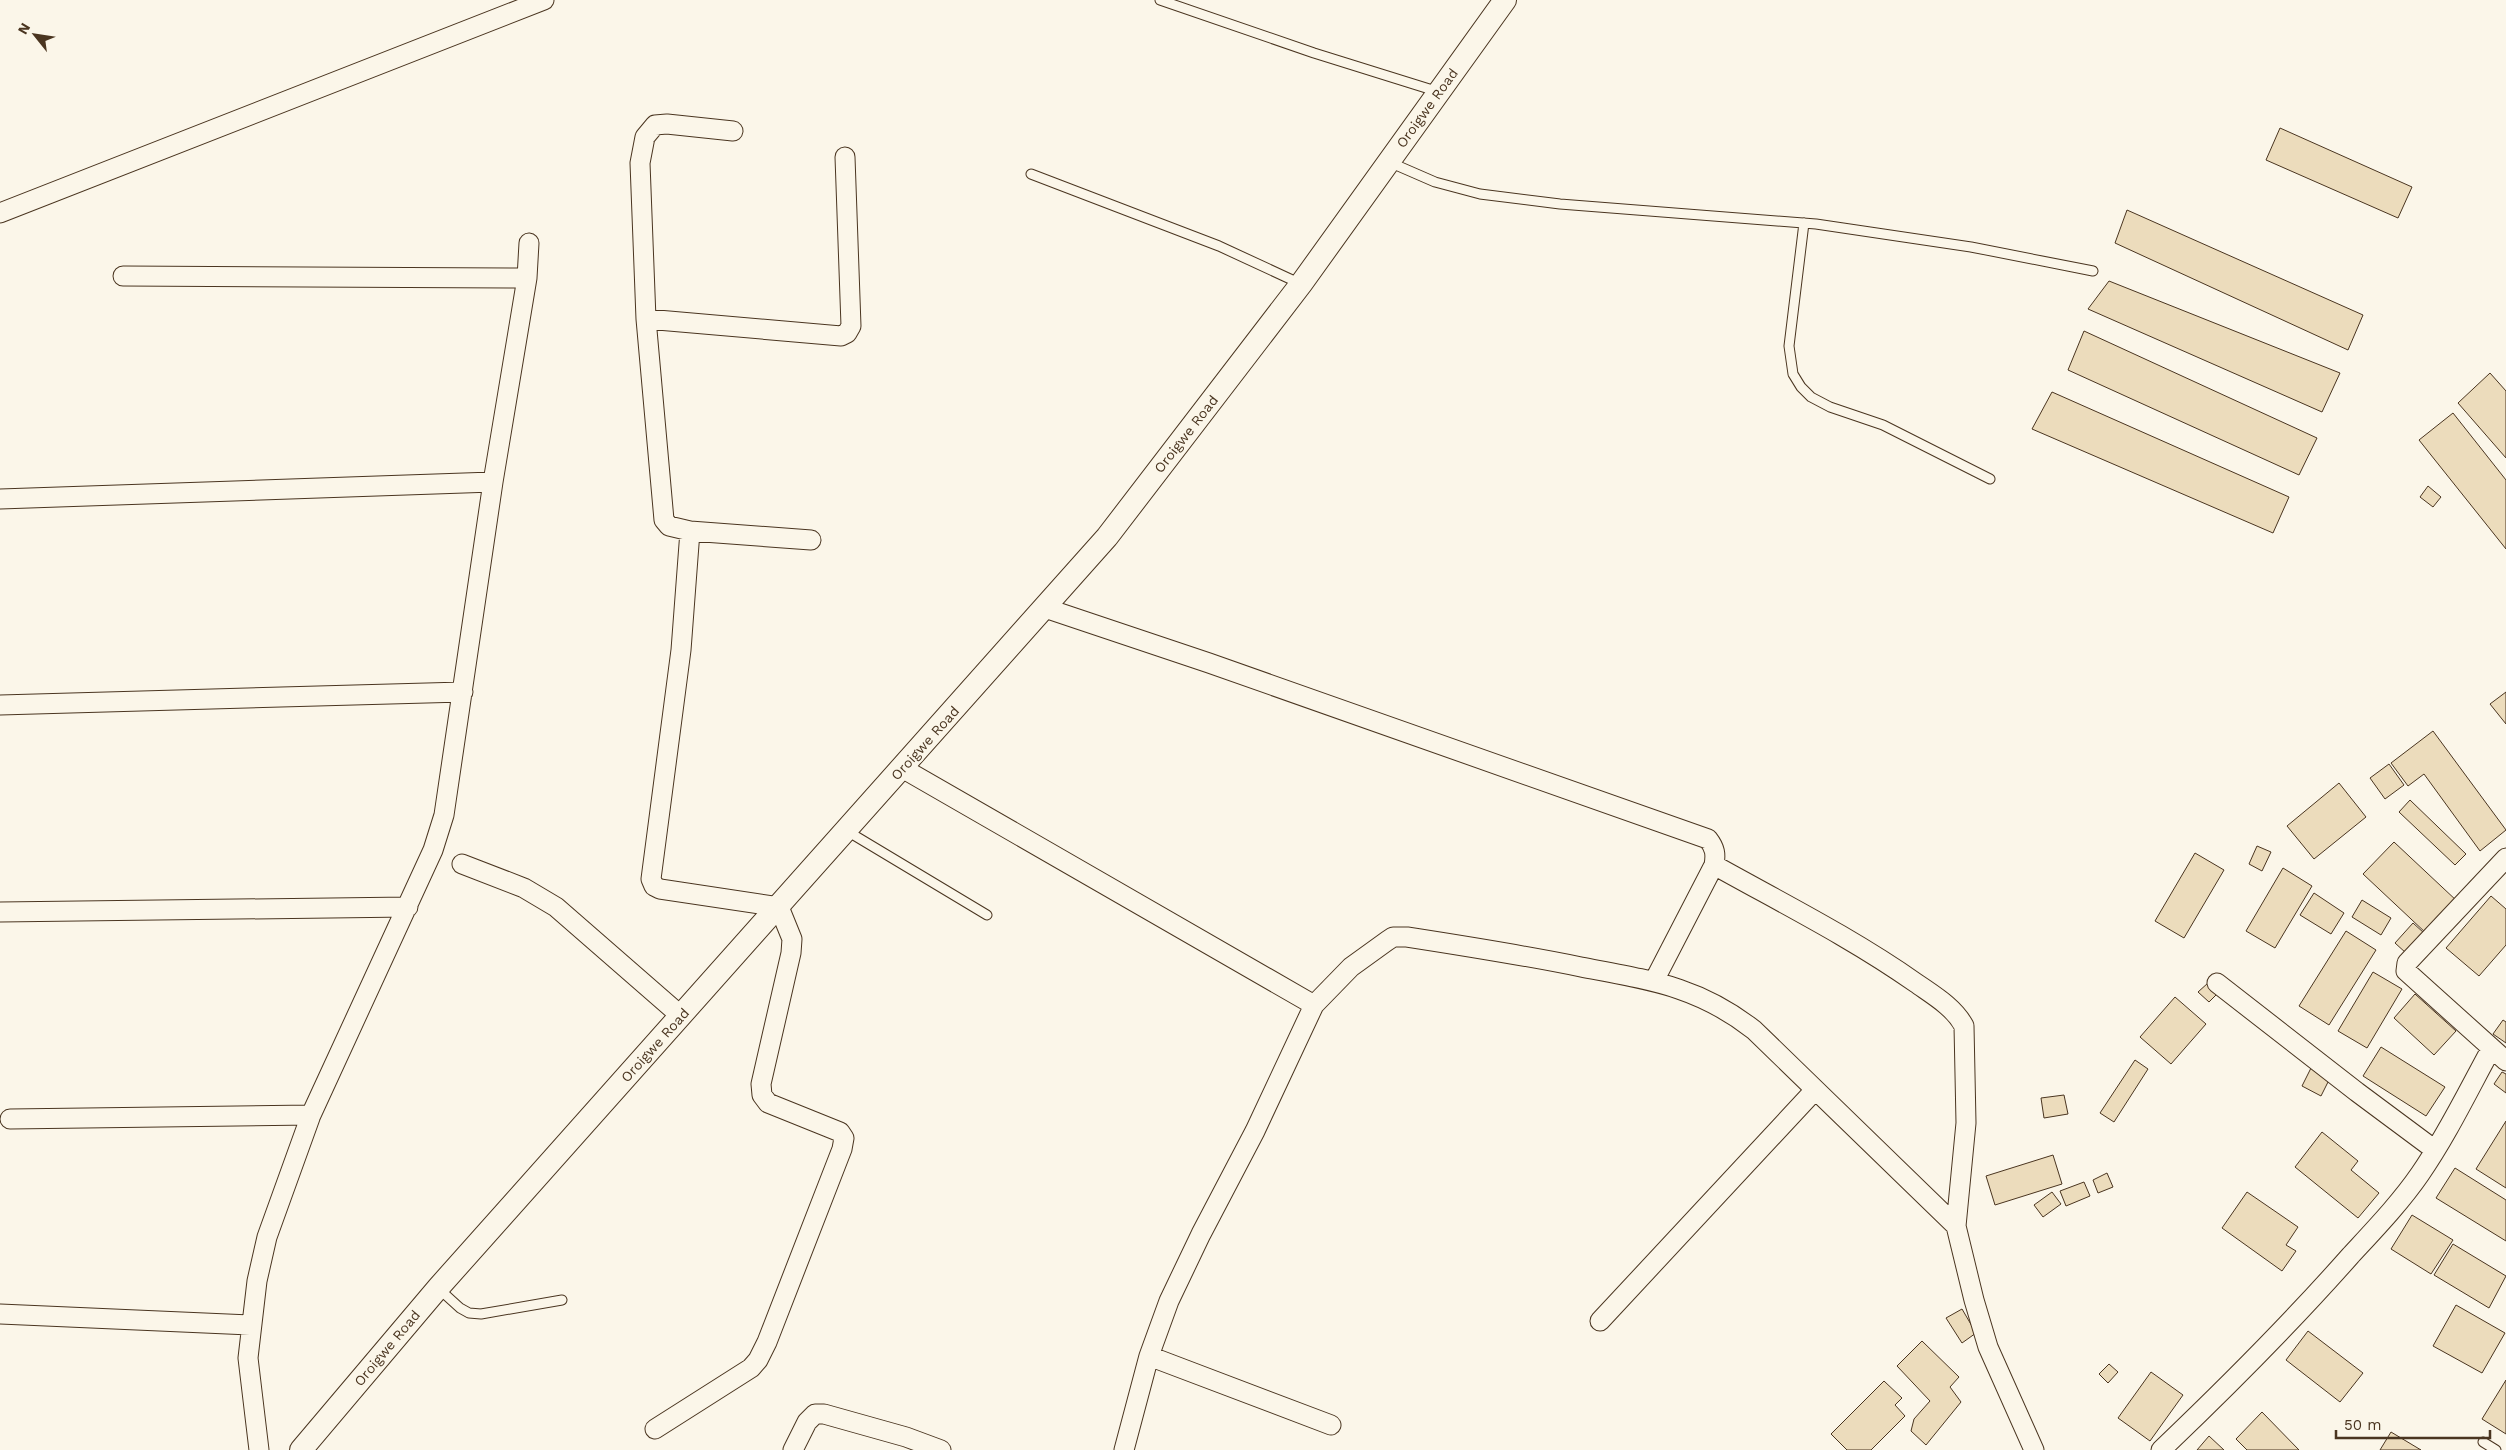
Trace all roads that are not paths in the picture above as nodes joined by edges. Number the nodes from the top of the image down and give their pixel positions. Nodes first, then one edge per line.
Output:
1 (544, 0) edge
2 (1160, 0) edge
3 (1505, 0) edge
4 (524, 4) edge
5 (1439, 92) junction
6 (733, 131) dead end
7 (845, 157) dead end
8 (1389, 162) junction
9 (1032, 174) dead end
10 (0, 213) edge
11 (1804, 223) junction
12 (529, 243) dead end
13 (2093, 271) dead end
14 (123, 276) dead end
15 (527, 278) junction
16 (1301, 284) junction
17 (646, 319) junction
18 (1990, 479) dead end
19 (493, 482) junction
20 (0, 499) edge
21 (690, 531) junction
22 (811, 540) dead end
23 (1045, 608) junction
24 (463, 692) junction
25 (0, 705) edge
26 (902, 768) junction
27 (846, 831) junction
28 (2506, 858) edge
29 (462, 864) dead end
30 (1714, 865) junction
31 (408, 907) junction
32 (779, 907) junction
33 (0, 912) edge
34 (987, 915) dead end
35 (1654, 981) junction
36 (2217, 983) dead end
37 (1314, 1005) junction
38 (681, 1016) junction
39 (2490, 1049) junction
40 (2506, 1061) edge
41 (1815, 1090) junction
42 (311, 1115) junction
43 (10, 1119) dead end
44 (2435, 1150) junction
45 (1956, 1226) junction
46 (438, 1288) junction
47 (562, 1300) dead end
48 (0, 1314) edge
49 (1600, 1321) dead end
50 (250, 1325) junction
51 (1148, 1356) junction
52 (1331, 1425) dead end
53 (655, 1429) dead end
54 (2483, 1442) dead end
55 (259, 1450) edge
56 (301, 1450) edge
57 (793, 1450) edge
58 (940, 1450) edge
59 (1124, 1450) edge
60 (2034, 1450) edge
61 (2161, 1450) edge
62 (2496, 1450) edge

1 - 4 street
2 - 5 lane
3 - 5 street, Oroigwe Road
4 - 10 street
5 - 8 street, Oroigwe Road
6 - 17 street
7 - 17 street
8 - 11 lane
8 - 16 street, Oroigwe Road
9 - 16 lane
11 - 13 lane
11 - 18 lane
12 - 15 street
14 - 15 street
15 - 19 street
16 - 23 street, Oroigwe Road
17 - 21 street
19 - 20 street
19 - 24 street
21 - 22 street
21 - 32 street
23 - 26 street, Oroigwe Road
23 - 30 street
24 - 25 street
24 - 31 street
26 - 27 street, Oroigwe Road
26 - 37 street
27 - 32 street, Oroigwe Road
27 - 34 lane
28 - 39 street
29 - 38 street
30 - 35 street
30 - 45 street
31 - 33 street
31 - 42 street
32 - 38 street, Oroigwe Road
32 - 53 street
35 - 37 street
35 - 41 street
36 - 44 street
37 - 51 street
38 - 46 street, Oroigwe Road
39 - 40 street
39 - 44 street
41 - 45 street
41 - 49 street
42 - 43 street
42 - 50 street
44 - 61 street
45 - 60 street
46 - 47 lane
46 - 56 street, Oroigwe Road
48 - 50 street
50 - 55 street
51 - 52 street
51 - 59 street
54 - 62 lane
57 - 58 street

